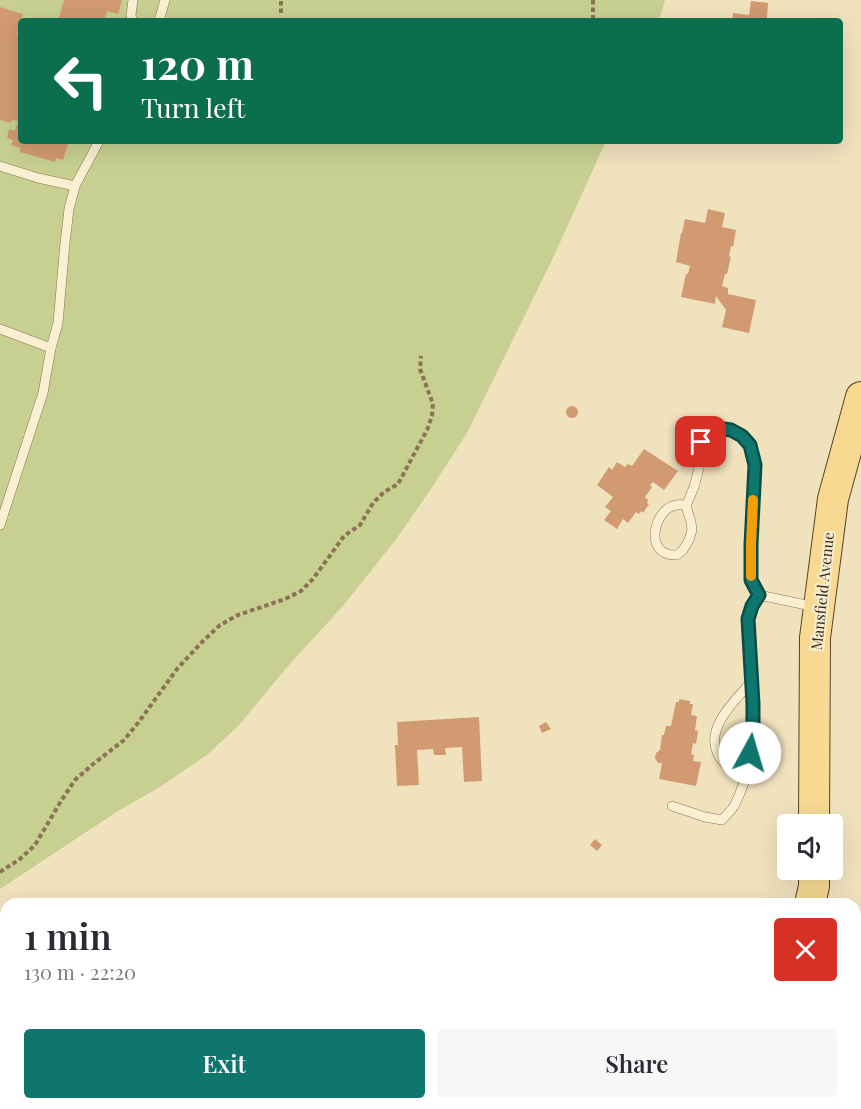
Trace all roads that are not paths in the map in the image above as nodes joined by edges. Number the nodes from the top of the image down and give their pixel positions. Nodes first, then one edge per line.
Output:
1 (133, 0) edge
2 (165, 0) edge
3 (132, 18) edge
4 (160, 18) edge
5 (97, 144) edge
6 (0, 165) edge
7 (75, 186) junction
8 (0, 329) edge
9 (51, 348) junction
10 (861, 397) edge
11 (686, 506) junction
12 (0, 525) edge
13 (759, 595) junction
14 (819, 607) junction
15 (752, 682) junction
16 (744, 779) junction
17 (672, 806) dead end
18 (814, 814) edge
19 (814, 880) edge
20 (811, 898) edge

1 - 3 lane
2 - 4 lane
5 - 7 lane
6 - 7 lane
7 - 9 lane
8 - 9 lane
9 - 12 lane
10 - 14 main road, Mansfield Avenue
11 - 11 lane
11 - 13 lane
13 - 14 lane
13 - 15 lane
14 - 18 main road, Mansfield Avenue
15 - 16 lane
15 - 16 lane
16 - 17 lane
19 - 20 main road

